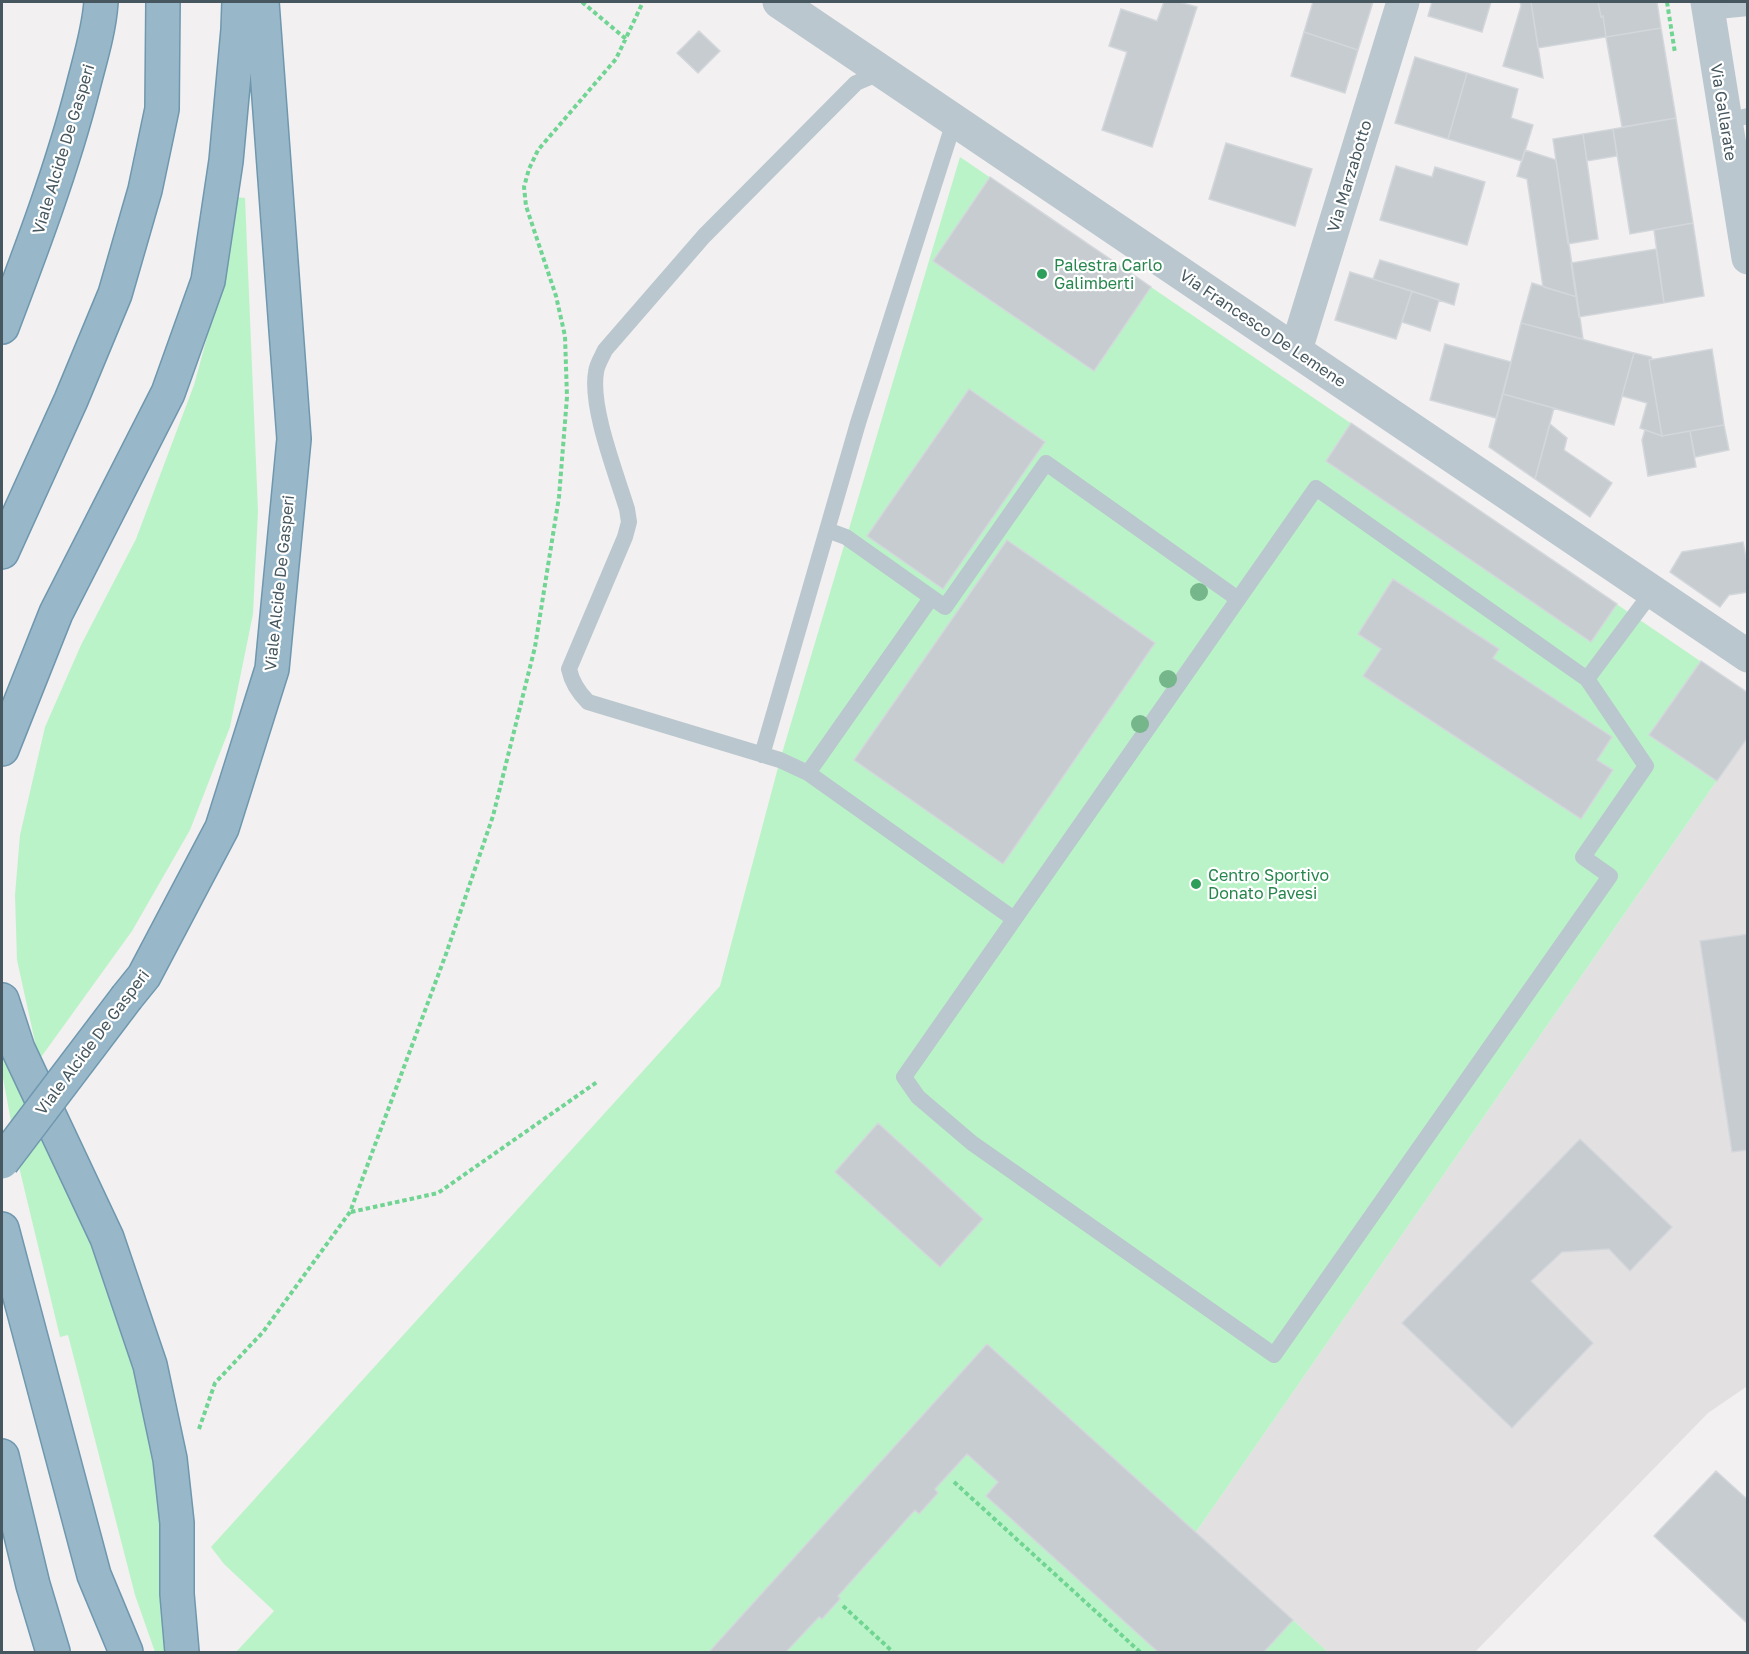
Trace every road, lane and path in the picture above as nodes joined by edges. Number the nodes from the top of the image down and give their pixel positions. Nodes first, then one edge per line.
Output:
1 (101, 2) edge
2 (163, 2) edge
3 (239, 2) edge
4 (262, 2) edge
5 (582, 2) edge
6 (643, 2) edge
7 (779, 2) edge
8 (1403, 2) edge
9 (1667, 2) edge
10 (1707, 7) edge
11 (1748, 8) edge
12 (626, 39) junction
13 (1675, 53) dead end
14 (882, 72) junction
15 (1737, 118) edge
16 (954, 122) junction
17 (1743, 205) edge
18 (1748, 258) edge
19 (2, 327) edge
20 (1296, 350) junction
21 (827, 530) junction
22 (2, 552) edge
23 (1652, 592) junction
24 (931, 598) junction
25 (1238, 599) junction
26 (1748, 656) edge
27 (1587, 679) junction
28 (2, 749) edge
29 (762, 755) junction
30 (808, 773) junction
31 (1014, 919) junction
32 (2, 1000) edge
33 (597, 1082) dead end
34 (2, 1162) edge
35 (350, 1212) junction
36 (2, 1229) edge
37 (197, 1436) dead end
38 (2, 1456) edge
39 (954, 1482) dead end
40 (843, 1606) dead end
41 (53, 1653) edge
42 (126, 1653) edge
43 (182, 1653) edge
44 (893, 1653) edge
45 (1140, 1653) edge

1 - 19 highway, Viale Alcide De Gasperi
2 - 22 highway
3 - 28 highway
4 - 34 highway, Viale Alcide De Gasperi, bridge
5 - 12 path
6 - 12 path
7 - 14 street, Via Francesco De Lemene
8 - 20 street, Via Marzabotto
9 - 13 path
10 - 11 lane
10 - 15 street, Via Gallarate
12 - 35 path
14 - 16 street, Via Francesco De Lemene
14 - 29 lane
15 - 17 street, Via Gallarate
16 - 20 street, Via Francesco De Lemene
16 - 21 lane
17 - 18 street, Via Gallarate
20 - 23 street, Via Francesco De Lemene
21 - 24 lane
21 - 29 lane
23 - 26 street, Via Francesco De Lemene
23 - 27 lane
24 - 25 lane
24 - 30 lane
25 - 27 lane
25 - 31 lane
27 - 31 lane
29 - 30 lane
30 - 31 lane
32 - 43 highway
33 - 35 path
35 - 37 path
36 - 42 highway
38 - 41 highway
39 - 45 path
40 - 44 path

